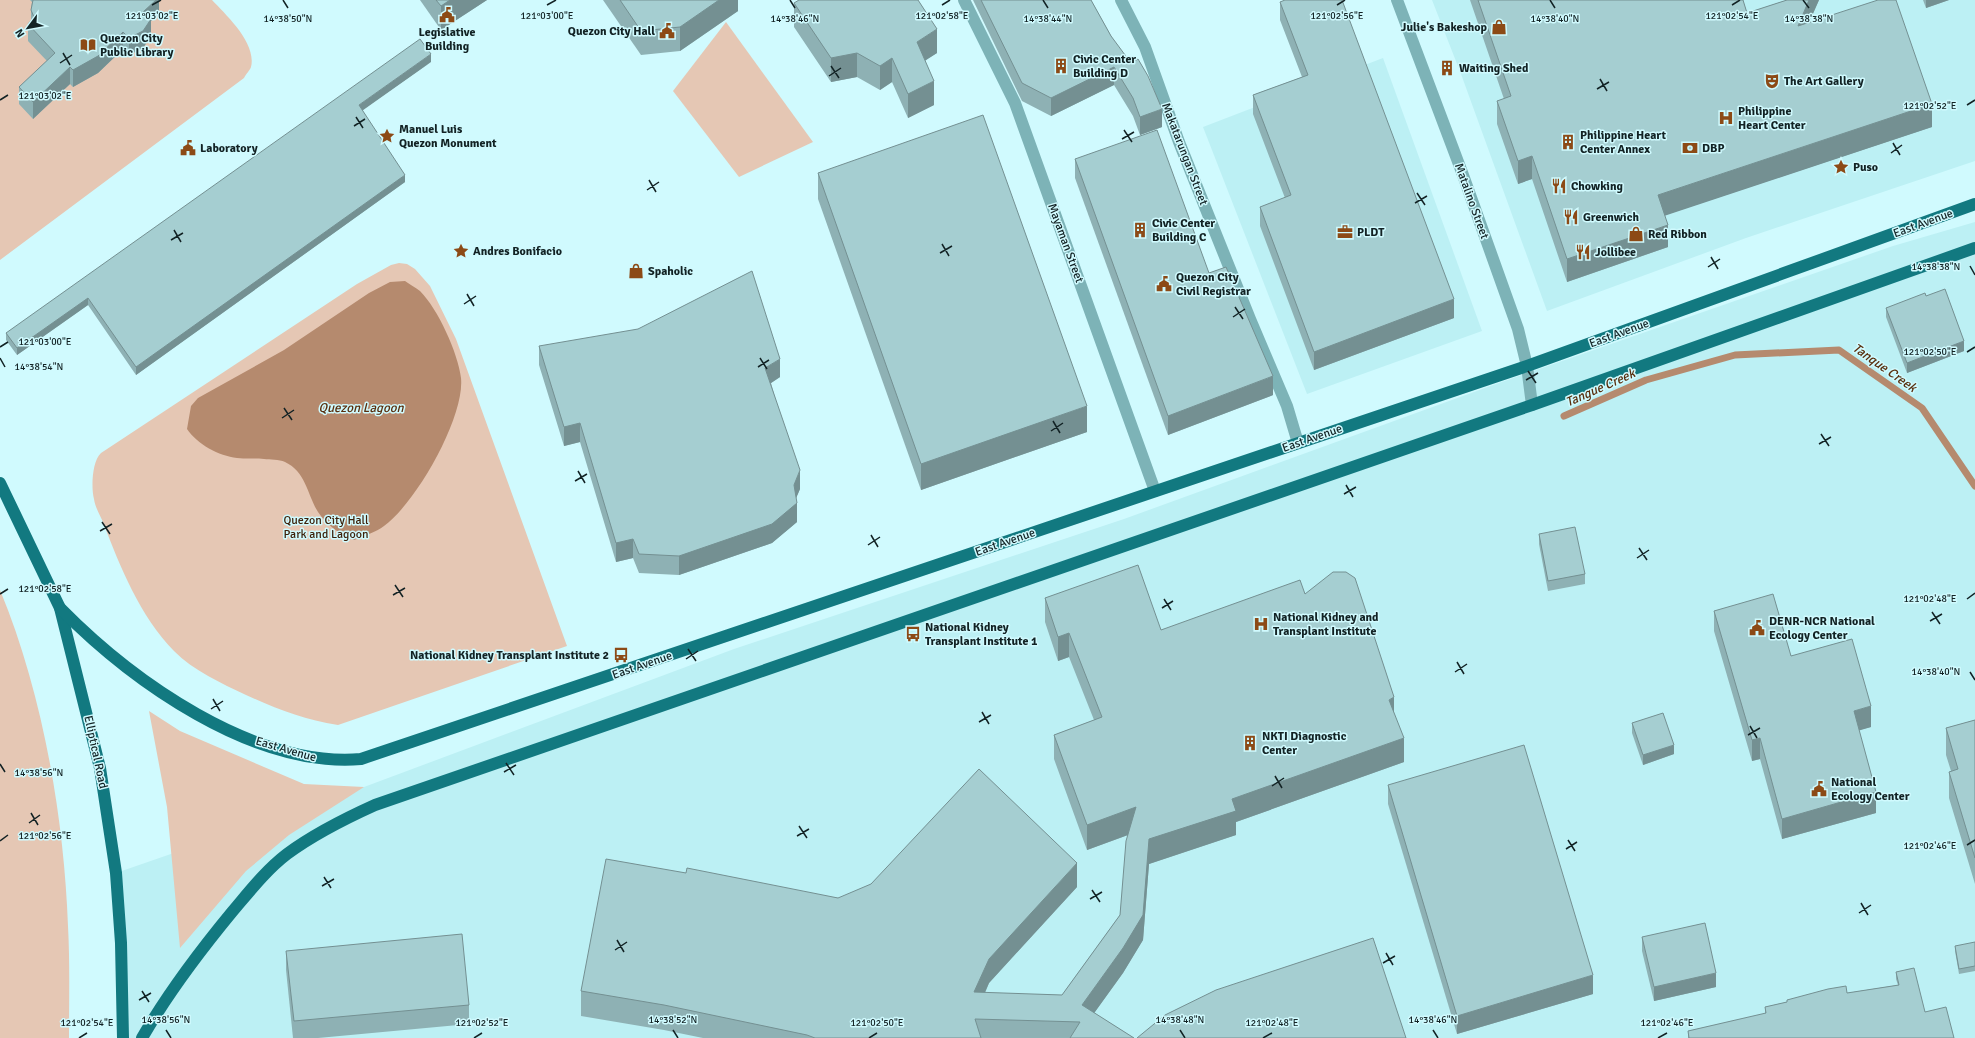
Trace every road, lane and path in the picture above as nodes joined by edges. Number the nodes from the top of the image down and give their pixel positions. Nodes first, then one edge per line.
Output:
1 (964, 0) edge
2 (1121, 0) edge
3 (1397, 0) edge
4 (1975, 204) edge
5 (1975, 248) edge
6 (1527, 366) junction
7 (1532, 405) junction
8 (1298, 443) junction
9 (0, 483) edge
10 (1155, 491) junction
11 (60, 608) junction
12 (123, 1038) edge
13 (142, 1038) edge

1 - 10 street, Mayaman Street
2 - 8 street, Makatarungan Street
3 - 6 street, Matalino Street
4 - 6 main road, East Avenue
5 - 7 main road
6 - 7 street, Matalino Street
6 - 8 main road, East Avenue
7 - 13 main road
8 - 10 main road, East Avenue
9 - 11 main road, Elliptical Road
10 - 11 main road, East Avenue
11 - 12 main road, Elliptical Road

